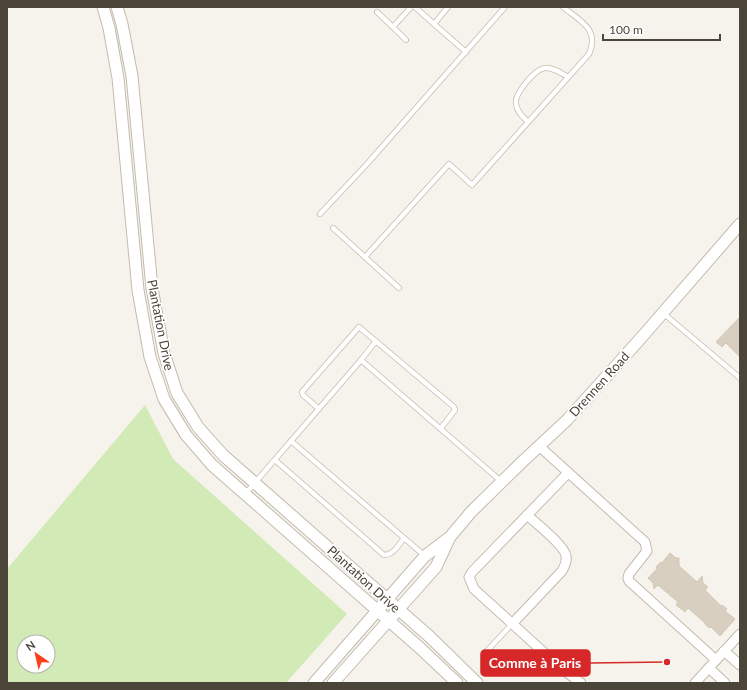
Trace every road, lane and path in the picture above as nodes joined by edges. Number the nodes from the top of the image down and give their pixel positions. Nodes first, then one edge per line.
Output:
1 (103, 7) edge
2 (117, 7) edge
3 (411, 7) edge
4 (415, 7) edge
5 (448, 7) edge
6 (505, 7) edge
7 (563, 7) edge
8 (377, 12) dead end
9 (434, 24) junction
10 (393, 27) junction
11 (406, 40) dead end
12 (466, 52) junction
13 (568, 76) junction
14 (528, 122) junction
15 (320, 214) dead end
16 (739, 226) edge
17 (333, 228) dead end
18 (365, 257) junction
19 (399, 288) dead end
20 (663, 313) junction
21 (376, 341) junction
22 (361, 360) junction
23 (740, 378) edge
24 (174, 383) junction
25 (161, 389) junction
26 (319, 409) junction
27 (441, 428) junction
28 (291, 441) junction
29 (538, 446) junction
30 (275, 460) junction
31 (568, 473) junction
32 (502, 482) junction
33 (254, 484) junction
34 (246, 494) junction
35 (527, 515) junction
36 (450, 537) junction
37 (404, 538) junction
38 (425, 556) junction
39 (387, 600) junction
40 (398, 609) junction
41 (378, 610) junction
42 (389, 620) junction
43 (512, 624) junction
44 (740, 634) edge
45 (724, 651) junction
46 (485, 653) dead end
47 (716, 660) junction
48 (740, 665) edge
49 (709, 668) junction
50 (314, 683) edge
51 (333, 683) edge
52 (457, 683) edge
53 (477, 683) edge
54 (581, 683) edge
55 (695, 683) edge
56 (725, 683) edge

1 - 25 street, Plantation Drive
2 - 24 street, Plantation Drive
3 - 10 lane
4 - 9 lane
5 - 9 lane
6 - 12 lane
7 - 13 lane
8 - 10 lane
9 - 12 lane
10 - 11 lane
12 - 15 lane
13 - 14 lane
13 - 14 lane
14 - 18 lane
16 - 20 street, Drennen Road
17 - 18 lane
18 - 19 lane
20 - 23 lane
20 - 29 street, Drennen Road
21 - 22 lane
21 - 26 lane
21 - 27 lane
22 - 26 lane
22 - 27 lane
24 - 25 street
24 - 33 street, Plantation Drive
25 - 34 street, Plantation Drive
26 - 28 lane
27 - 32 lane
28 - 30 lane
28 - 37 lane
29 - 31 street
29 - 32 street, Drennen Road
30 - 33 lane
30 - 37 lane
31 - 35 street
31 - 47 street
32 - 36 street, Drennen Road
33 - 34 lane
33 - 39 street, Plantation Drive
34 - 41 street, Plantation Drive
35 - 43 street
35 - 43 street
36 - 38 street, Drennen Road
36 - 40 street, Drennen Road
37 - 38 lane
38 - 39 street, Drennen Road
39 - 40 street, Plantation Drive
39 - 41 street, Drennen Road
40 - 42 street, Drennen Road
40 - 53 street, Plantation Drive
41 - 42 street, Plantation Drive
41 - 50 street, Drennen Road
42 - 51 street, Drennen Road
42 - 52 street, Plantation Drive
43 - 46 lane
43 - 54 street
44 - 45 street
45 - 47 street
45 - 48 street
47 - 49 street
49 - 55 street
49 - 56 street

